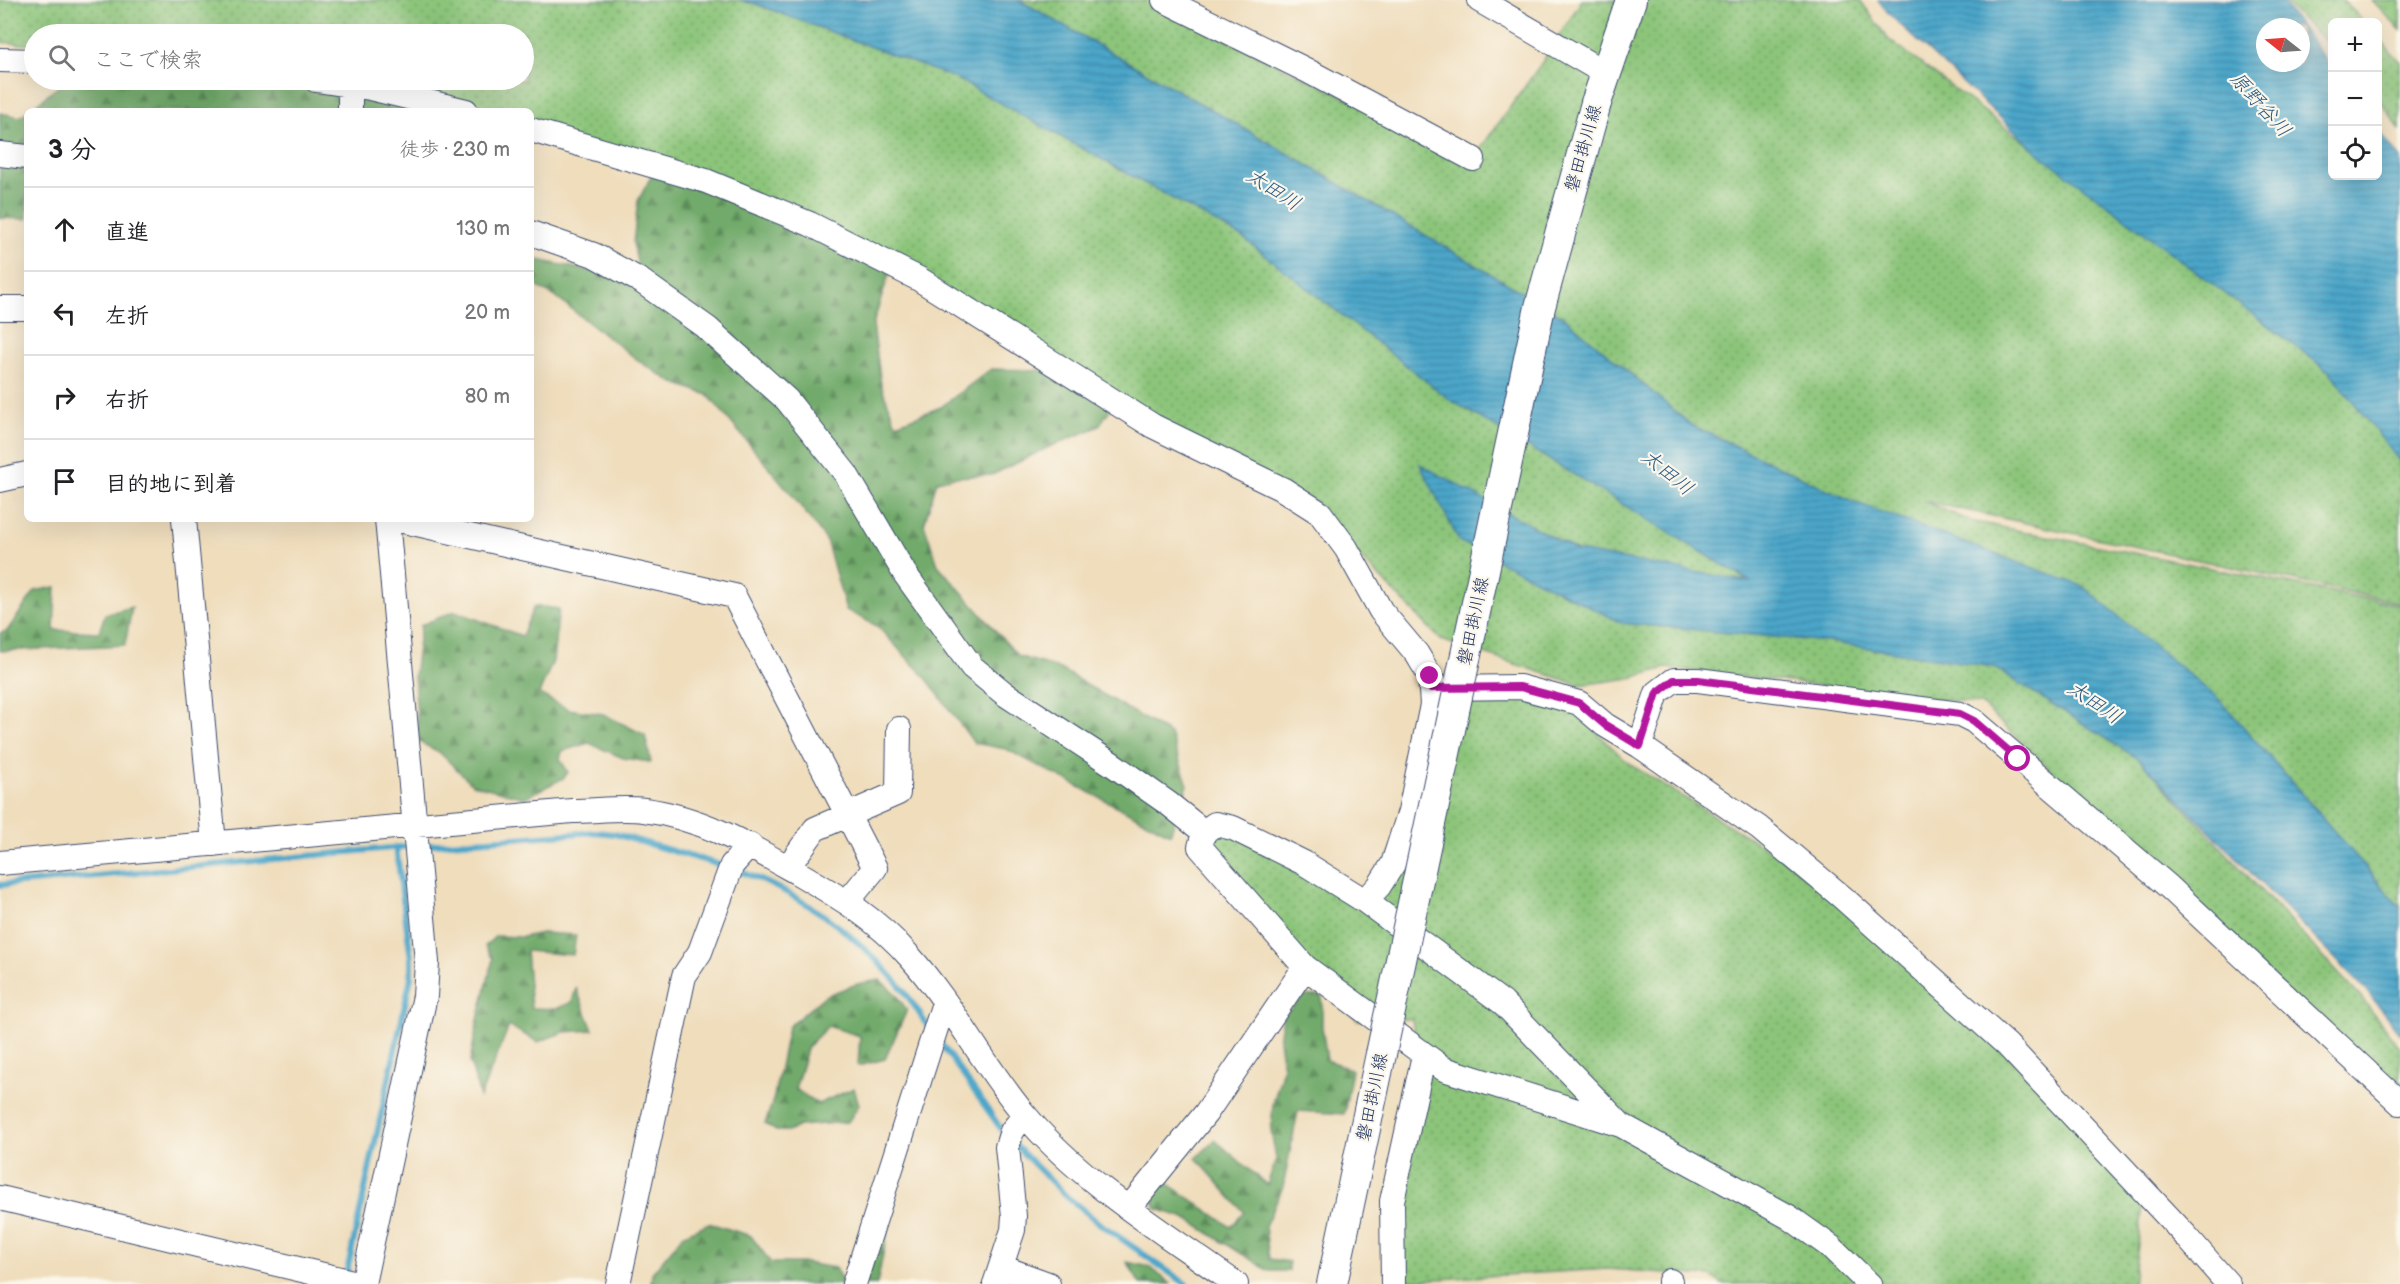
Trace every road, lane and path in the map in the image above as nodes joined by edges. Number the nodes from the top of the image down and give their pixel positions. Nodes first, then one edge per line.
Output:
1 (1164, 0) edge
2 (1479, 0) edge
3 (1631, 0) edge
4 (0, 60) edge
5 (24, 61) edge
6 (1608, 63) junction
7 (350, 90) edge
8 (372, 90) edge
9 (350, 108) edge
10 (453, 108) edge
11 (534, 131) edge
12 (0, 154) edge
13 (24, 158) edge
14 (1473, 159) dead end
15 (534, 234) edge
16 (0, 308) edge
17 (24, 308) edge
18 (24, 475) edge
19 (0, 480) edge
20 (184, 522) edge
21 (396, 522) edge
22 (409, 522) edge
23 (1431, 688) junction
24 (899, 729) dead end
25 (1640, 746) junction
26 (848, 815) junction
27 (416, 825) junction
28 (1204, 832) junction
29 (214, 844) junction
30 (750, 845) junction
31 (0, 863) edge
32 (788, 867) junction
33 (1365, 901) junction
34 (847, 902) junction
35 (1305, 967) junction
36 (944, 1003) junction
37 (1424, 1055) junction
38 (2400, 1103) edge
39 (1024, 1114) junction
40 (1621, 1125) junction
41 (0, 1198) edge
42 (1129, 1208) junction
43 (998, 1275) edge
44 (362, 1284) edge
45 (618, 1284) edge
46 (854, 1284) edge
47 (1048, 1284) edge
48 (1236, 1284) edge
49 (1332, 1284) edge
50 (1393, 1284) edge
51 (1869, 1284) edge
52 (2228, 1284) edge

1 - 14 street
2 - 6 street
3 - 6 main road, 磐田掛川線
4 - 5 street
6 - 49 main road, 磐田掛川線, bridge
7 - 9 street
8 - 10 street
11 - 23 street
12 - 13 street
15 - 28 street
16 - 17 street
18 - 19 street
20 - 29 street
21 - 27 street
22 - 26 street
23 - 25 street
23 - 33 street
24 - 26 street
25 - 38 street
25 - 52 street
26 - 32 street
26 - 34 street
27 - 29 street
27 - 30 street
27 - 44 street
28 - 33 street
28 - 35 street
29 - 31 street
30 - 32 street
30 - 45 street
32 - 34 street
33 - 40 street
34 - 36 street
35 - 37 street
35 - 42 street
36 - 39 street
36 - 46 street
37 - 40 street
37 - 50 street
39 - 42 street
39 - 43 street
40 - 51 street
41 - 44 street
42 - 48 street
43 - 47 street

